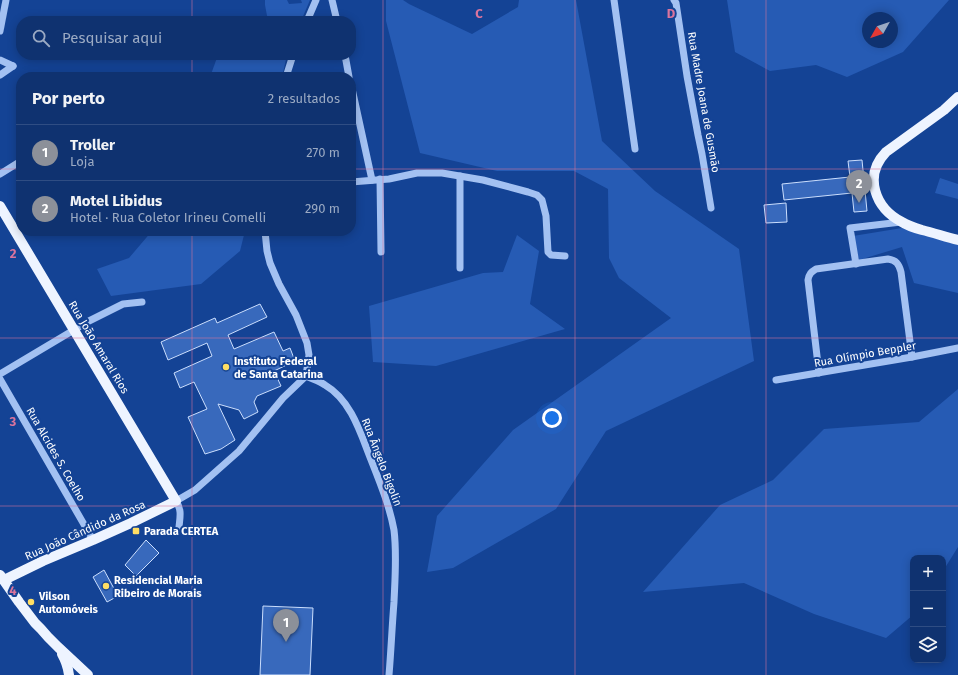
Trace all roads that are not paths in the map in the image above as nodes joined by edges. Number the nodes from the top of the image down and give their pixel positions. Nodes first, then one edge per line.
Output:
1 (6, 0) edge
2 (316, 0) edge
3 (332, 0) edge
4 (614, 0) edge
5 (674, 0) edge
6 (309, 16) edge
7 (336, 16) edge
8 (0, 31) edge
9 (0, 60) edge
10 (291, 60) edge
11 (345, 60) edge
12 (288, 72) edge
13 (348, 72) edge
14 (0, 75) edge
15 (958, 96) edge
16 (356, 107) edge
17 (635, 149) dead end
18 (16, 164) edge
19 (0, 174) edge
20 (460, 176) junction
21 (380, 179) junction
22 (372, 180) junction
23 (356, 182) edge
24 (0, 206) edge
25 (711, 208) dead end
26 (900, 222) junction
27 (16, 233) edge
28 (18, 236) edge
29 (265, 236) edge
30 (958, 240) edge
31 (381, 252) dead end
32 (565, 256) dead end
33 (856, 264) junction
34 (460, 268) dead end
35 (142, 302) dead end
36 (74, 330) junction
37 (958, 348) edge
38 (912, 357) junction
39 (819, 373) junction
40 (0, 374) edge
41 (306, 376) junction
42 (0, 379) edge
43 (776, 380) dead end
44 (176, 501) junction
45 (178, 527) dead end
46 (94, 540) junction
47 (2, 578) edge
48 (58, 647) junction
49 (388, 673) edge
50 (69, 675) edge
51 (88, 675) edge

1 - 8 street
2 - 6 street
3 - 7 street
4 - 17 street
5 - 25 street, Rua Madre Joana de Gusmão
9 - 14 street
10 - 12 street
11 - 13 street
15 - 26 main road
16 - 22 street
18 - 19 street
20 - 21 street
20 - 32 street
20 - 34 street
21 - 22 street
21 - 31 street
22 - 23 street
24 - 27 main road, Rua João Amaral Rios
26 - 30 main road
26 - 33 street
28 - 36 main road, Rua João Amaral Rios
29 - 41 street
33 - 38 street
33 - 39 street
35 - 36 street
36 - 40 street
36 - 44 main road, Rua João Amaral Rios
37 - 38 street, Rua Olímpio Beppler
38 - 39 street, Rua Olímpio Beppler
39 - 43 street, Rua Olímpio Beppler
41 - 44 street
41 - 49 street, Rua Ângelo Bigolin
42 - 46 street, Rua Alcides S. Coelho
44 - 45 street
44 - 46 main road, Rua João Cândido da Rosa
46 - 47 main road, Rua João Cândido da Rosa
47 - 48 main road
48 - 50 main road
48 - 51 main road

